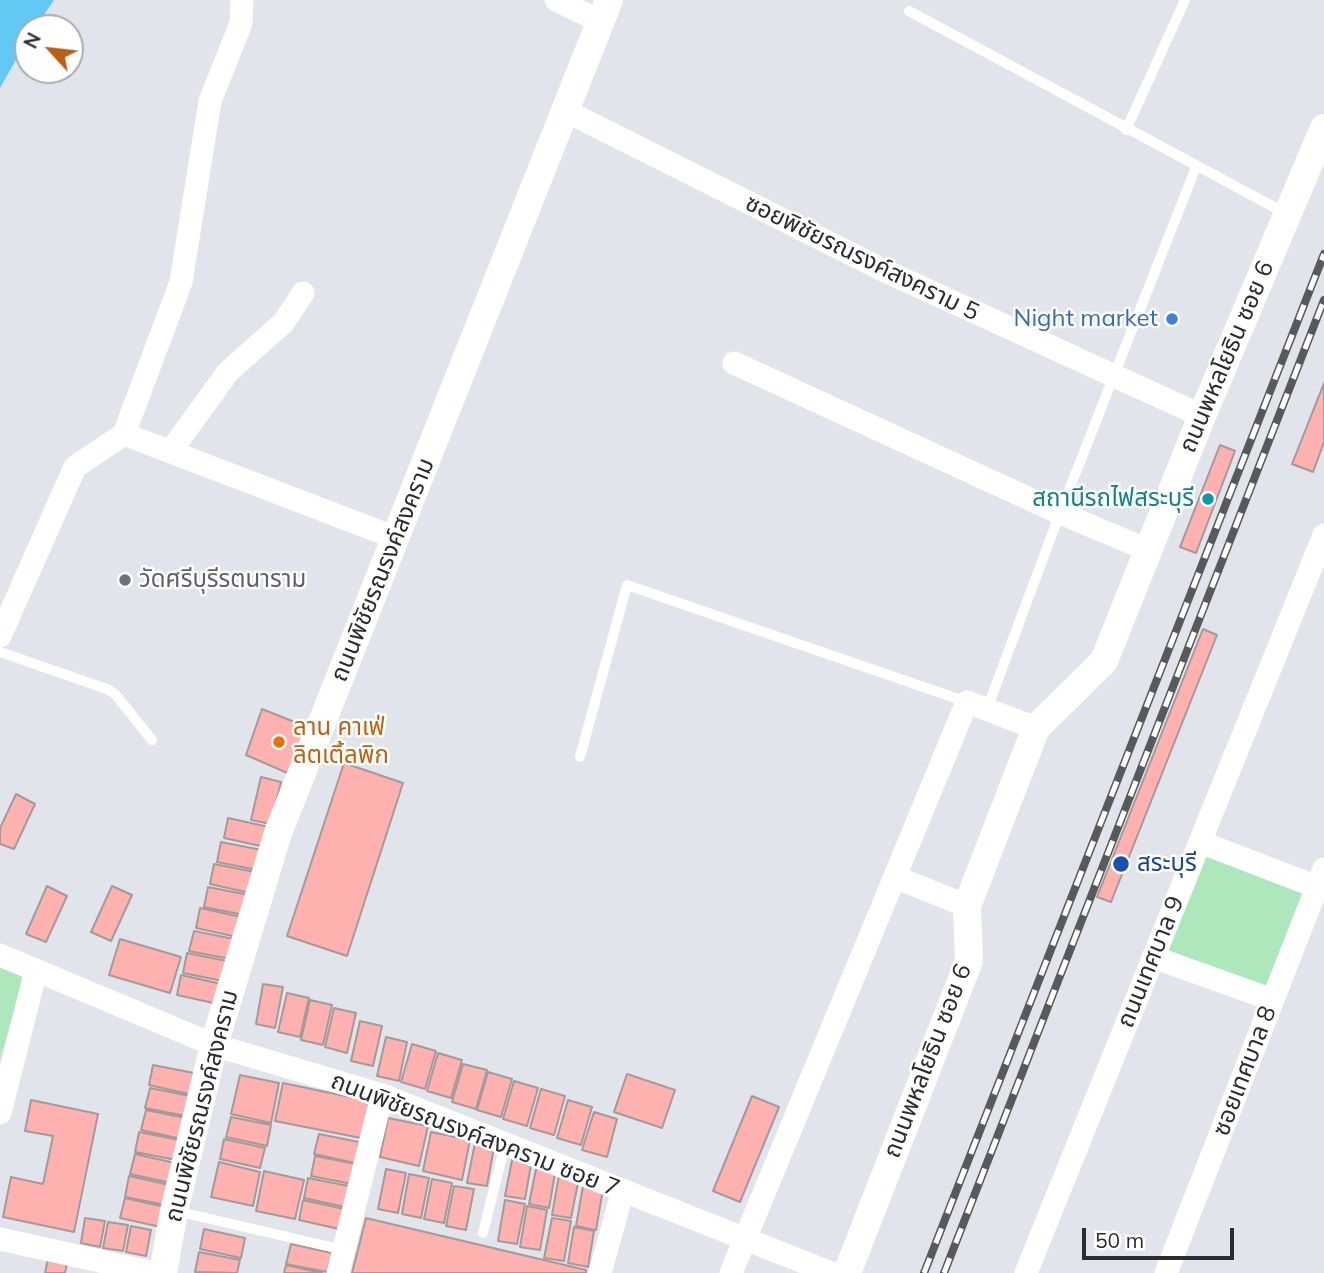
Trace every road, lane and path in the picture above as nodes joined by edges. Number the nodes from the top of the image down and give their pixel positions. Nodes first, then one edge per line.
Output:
1 (242, 0) edge
2 (556, 0) edge
3 (1185, 0) edge
4 (604, 10) edge
5 (909, 11) dead end
6 (564, 110) junction
7 (1324, 128) edge
8 (1126, 130) junction
9 (1196, 167) junction
10 (1287, 215) junction
11 (303, 293) dead end
12 (734, 363) dead end
13 (1115, 377) junction
14 (1202, 416) junction
15 (124, 434) junction
16 (170, 452) junction
17 (1060, 513) junction
18 (1324, 535) edge
19 (396, 538) junction
20 (1148, 550) junction
21 (0, 636) edge
22 (0, 652) edge
23 (977, 705) junction
24 (1036, 728) junction
25 (152, 740) dead end
26 (580, 757) dead end
27 (1200, 842) junction
28 (895, 877) junction
29 (1321, 878) edge
30 (967, 906) junction
31 (0, 955) edge
32 (1153, 957) junction
33 (36, 970) junction
34 (1273, 1000) junction
35 (214, 1045) junction
36 (382, 1095) junction
37 (0, 1113) edge
38 (505, 1143) junction
39 (623, 1190) junction
40 (174, 1211) junction
41 (483, 1233) dead end
42 (0, 1239) edge
43 (745, 1239) junction
44 (344, 1250) junction
45 (153, 1273) edge
46 (163, 1273) edge
47 (338, 1273) edge
48 (600, 1273) edge
49 (732, 1273) edge
50 (831, 1273) edge
51 (847, 1273) edge
52 (1026, 1273) edge
53 (1166, 1273) edge

1 - 15 street
2 - 4 street
3 - 8 lane
4 - 6 street, ถนนพิชัยรณรงค์สงคราม
5 - 8 lane
6 - 13 street, ซอยพิชัยรณรงค์สงคราม 5
6 - 19 street, ถนนพิชัยรณรงค์สงคราม
7 - 10 street, ถนนพหลโยธิน ซอย 6
8 - 9 lane
9 - 10 lane
9 - 13 lane
10 - 14 street, ถนนพหลโยธิน ซอย 6
11 - 16 street
12 - 17 street
13 - 14 street, ซอยพิชัยรณรงค์สงคราม 5
13 - 17 lane
14 - 20 street, ถนนพหลโยธิน ซอย 6
15 - 16 street
15 - 21 street
16 - 19 street
17 - 20 street
17 - 23 lane
18 - 27 street, ถนนเทศบาล 9
19 - 35 street, ถนนพิชัยรณรงค์สงคราม
20 - 24 street, ถนนพหลโยธิน ซอย 6
22 - 25 lane
23 - 24 street
23 - 26 lane
23 - 28 street
24 - 30 street, ถนนพหลโยธิน ซอย 6
27 - 29 street
27 - 32 street, ถนนเทศบาล 9
28 - 30 street
28 - 43 street
29 - 34 street, ซอยเทศบาล 8
30 - 51 street, ถนนพหลโยธิน ซอย 6
31 - 33 street, ถนนพิชัยรณรงค์สงคราม ซอย 7
32 - 34 street
32 - 52 street, ถนนเทศบาล 9
33 - 35 street, ถนนพิชัยรณรงค์สงคราม ซอย 7
33 - 37 street
34 - 53 street, ซอยเทศบาล 8
35 - 36 street, ถนนพิชัยรณรงค์สงคราม ซอย 7
35 - 40 street, ถนนพิชัยรณรงค์สงคราม
36 - 38 street, ถนนพิชัยรณรงค์สงคราม ซอย 7
36 - 44 street
38 - 39 street, ถนนพิชัยรณรงค์สงคราม ซอย 7
38 - 41 lane
39 - 43 street, ถนนพิชัยรณรงค์สงคราม ซอย 7
39 - 48 street
40 - 44 lane
40 - 46 street, ถนนพิชัยรณรงค์สงคราม
42 - 45 street
43 - 49 street
43 - 50 street, ถนนพิชัยรณรงค์สงคราม ซอย 7
44 - 47 street

